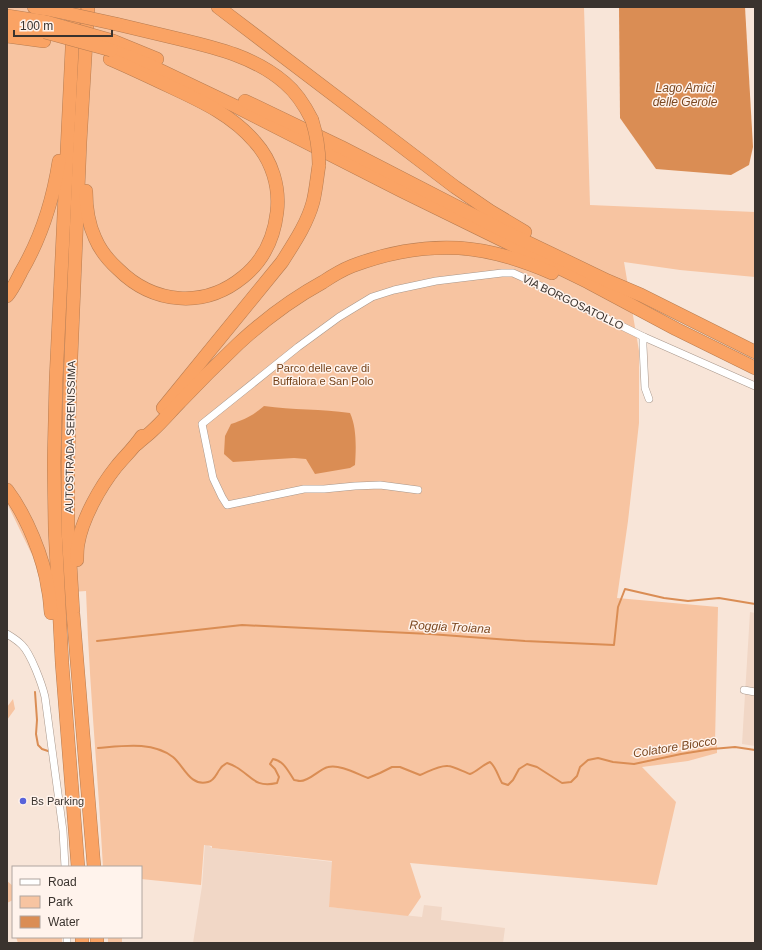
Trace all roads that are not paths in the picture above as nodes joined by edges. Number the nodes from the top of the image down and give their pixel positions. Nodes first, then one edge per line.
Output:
1 (34, 7) edge
2 (74, 7) edge
3 (88, 7) edge
4 (218, 7) edge
5 (7, 16) edge
6 (7, 24) edge
7 (45, 26) junction
8 (7, 36) edge
9 (111, 50) junction
10 (68, 126) junction
11 (80, 142) junction
12 (641, 294) junction
13 (7, 296) edge
14 (676, 329) junction
15 (644, 337) junction
16 (755, 352) edge
17 (755, 368) edge
18 (755, 386) edge
19 (650, 399) dead end
20 (137, 444) junction
21 (7, 490) edge
22 (418, 490) dead end
23 (74, 613) junction
24 (7, 634) edge
25 (62, 663) junction
26 (744, 690) dead end
27 (755, 692) edge
28 (65, 866) edge
29 (78, 866) edge
30 (94, 866) edge

1 - 7 highway
2 - 10 highway, AUTOSTRADA SERENISSIMA
3 - 11 highway, AUTOSTRADA SERENISSIMA
4 - 12 highway
5 - 7 highway
6 - 7 highway
7 - 8 highway
7 - 9 highway, bridge
7 - 9 highway
7 - 20 highway, bridge
9 - 11 highway
9 - 12 highway
9 - 14 highway
10 - 13 highway
10 - 25 highway, AUTOSTRADA SERENISSIMA
11 - 23 highway, AUTOSTRADA SERENISSIMA
12 - 16 highway
14 - 17 highway
14 - 20 highway
15 - 18 street
15 - 19 street
15 - 22 street, VIA BORGOSATOLLO
20 - 23 highway
21 - 25 highway
23 - 30 highway, AUTOSTRADA SERENISSIMA
24 - 28 street
25 - 29 highway, AUTOSTRADA SERENISSIMA
26 - 27 street

